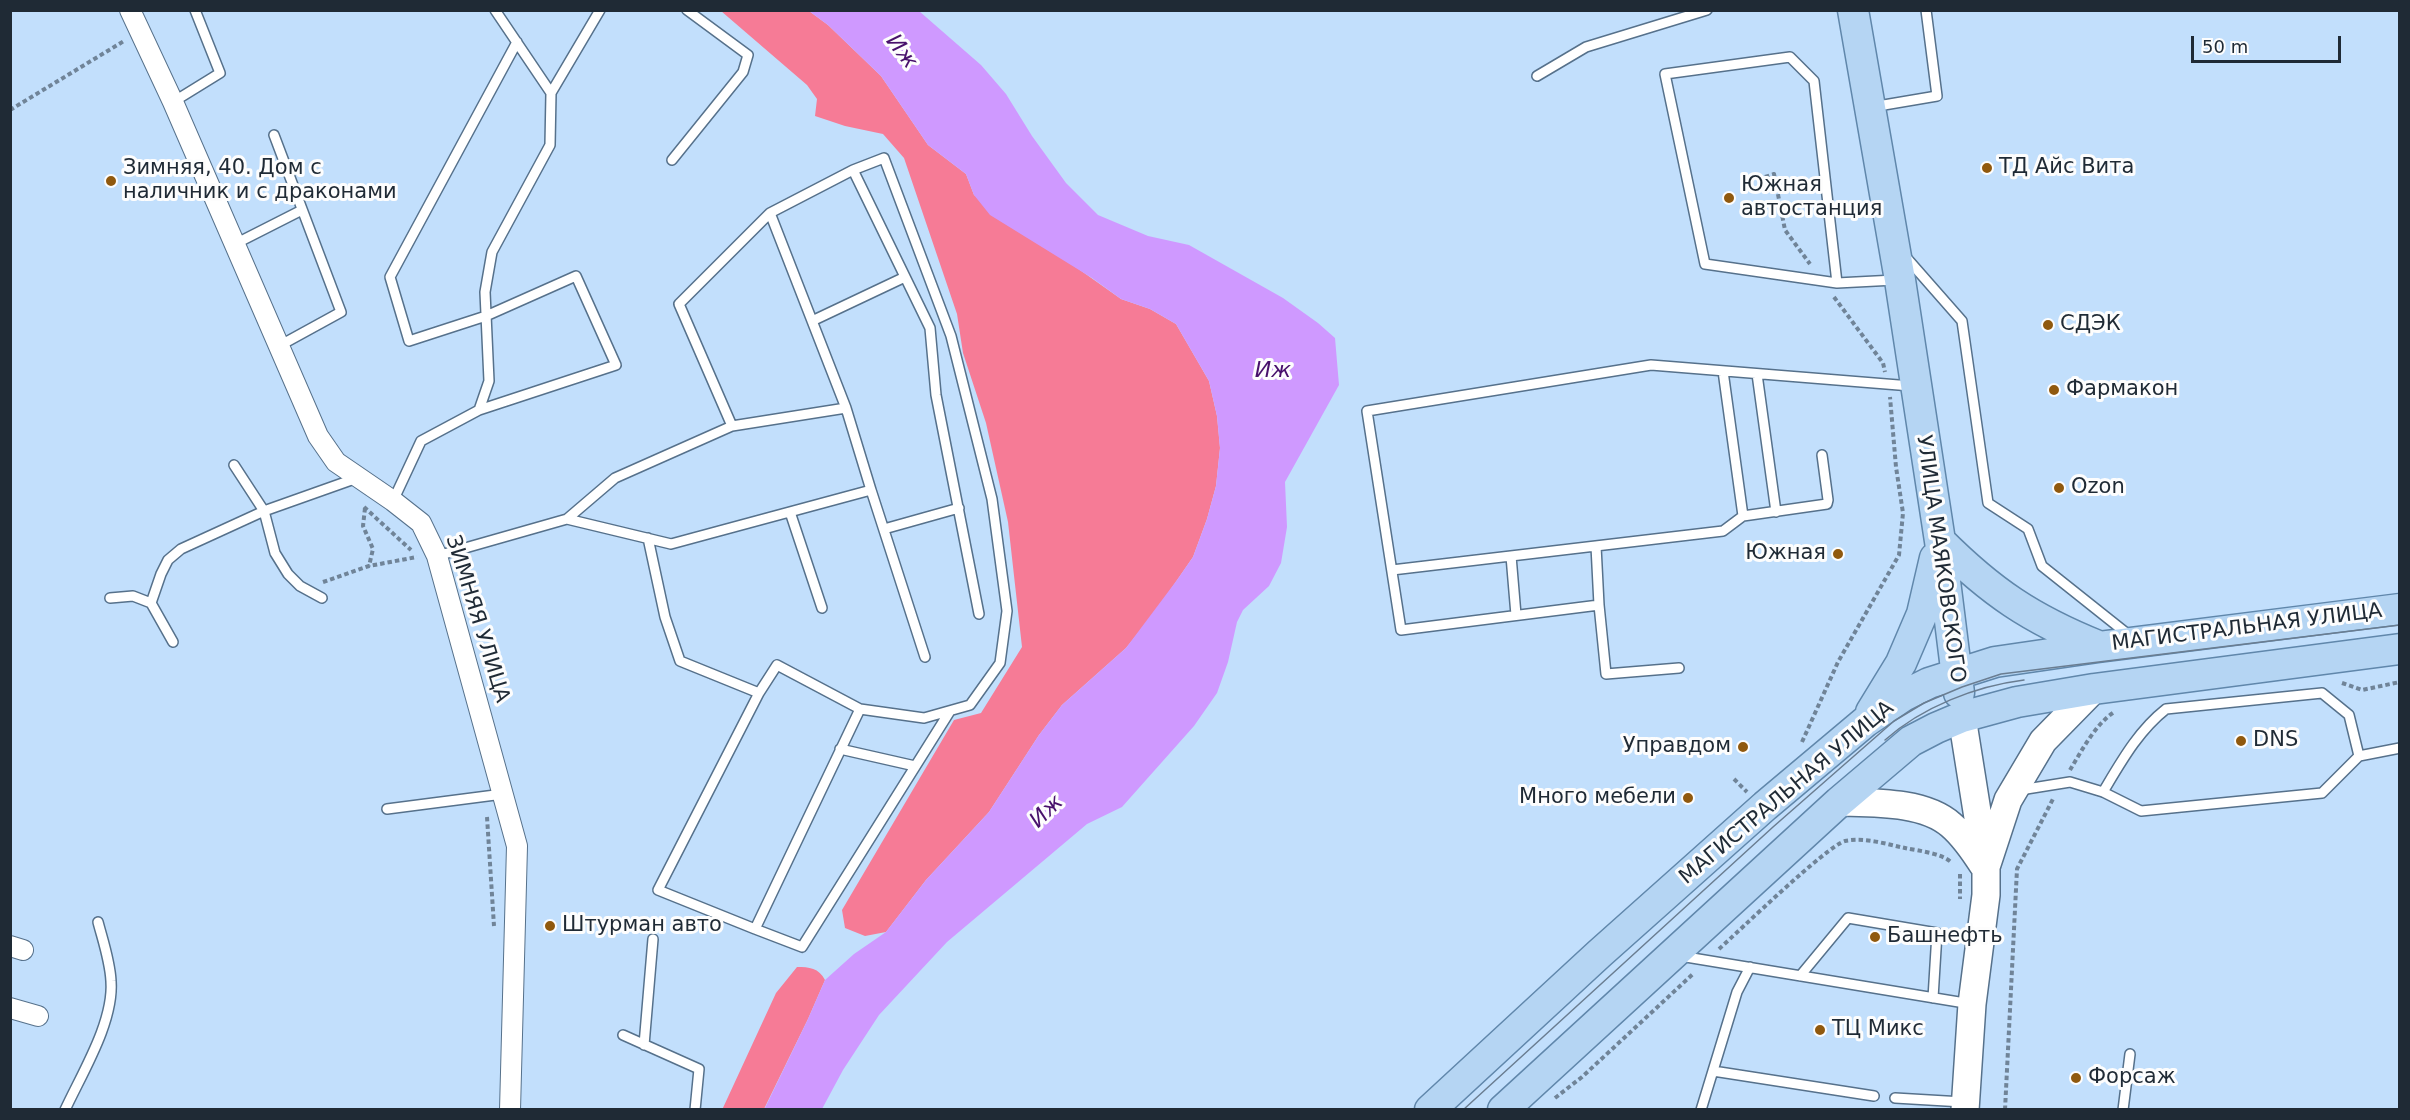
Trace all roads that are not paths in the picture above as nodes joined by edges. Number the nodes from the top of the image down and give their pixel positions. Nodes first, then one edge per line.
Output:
1 (130, 10) edge
2 (195, 10) edge
3 (495, 10) edge
4 (600, 10) edge
5 (687, 10) edge
6 (1707, 10) edge
7 (1853, 10) edge
8 (1926, 10) edge
9 (517, 42) junction
10 (1537, 76) dead end
11 (551, 93) junction
12 (173, 102) junction
13 (1870, 107) junction
14 (274, 135) dead end
15 (672, 160) dead end
16 (853, 170) junction
17 (302, 210) junction
18 (770, 213) junction
19 (1894, 242) junction
20 (235, 244) junction
21 (905, 277) junction
22 (1900, 280) junction
23 (1837, 283) junction
24 (486, 316) junction
25 (812, 321) junction
26 (279, 346) junction
27 (1723, 371) junction
28 (1757, 374) junction
29 (1902, 385) junction
30 (846, 408) junction
31 (479, 410) junction
32 (732, 426) junction
33 (1822, 455) dead end
34 (234, 465) dead end
35 (348, 481) junction
36 (871, 490) junction
37 (393, 501) junction
38 (958, 508) junction
39 (264, 511) junction
40 (790, 512) junction
41 (1776, 512) junction
42 (1743, 516) junction
43 (567, 519) junction
44 (884, 529) junction
45 (648, 538) junction
46 (1940, 541) junction
47 (1596, 546) junction
48 (1511, 556) junction
49 (426, 560) junction
50 (1392, 570) junction
51 (110, 598) dead end
52 (322, 598) dead end
53 (151, 603) junction
54 (1599, 605) junction
55 (822, 608) dead end
56 (2400, 609) edge
57 (979, 614) dead end
58 (1516, 615) junction
59 (173, 642) dead end
60 (2137, 642) junction
61 (2098, 646) junction
62 (2400, 649) edge
63 (926, 657) dead end
64 (1678, 668) dead end
65 (1956, 673) junction
66 (2094, 689) junction
67 (759, 693) junction
68 (860, 709) junction
69 (950, 711) junction
70 (1962, 717) junction
71 (1865, 722) junction
72 (2400, 748) edge
73 (840, 750) junction
74 (2359, 756) junction
75 (915, 766) junction
76 (2013, 791) junction
77 (2103, 792) junction
78 (494, 795) junction
79 (1839, 802) junction
80 (387, 809) dead end
81 (1986, 868) junction
82 (99, 922) dead end
83 (755, 929) junction
84 (654, 939) dead end
85 (1671, 954) junction
86 (1750, 967) junction
87 (1800, 976) junction
88 (1933, 998) junction
89 (1972, 1005) junction
90 (10, 1008) edge
91 (38, 1016) dead end
92 (623, 1035) dead end
93 (644, 1045) junction
94 (2130, 1054) dead end
95 (1713, 1071) junction
96 (1874, 1096) dead end
97 (1894, 1098) dead end
98 (1933, 1105) edge
99 (1965, 1106) edge
100 (65, 1110) edge
101 (510, 1110) edge
102 (695, 1110) edge
103 (1430, 1110) edge
104 (1503, 1110) edge
105 (1701, 1110) edge
106 (2123, 1110) edge

1 - 12 street, ЗИМНЯЯ УЛИЦА
2 - 12 lane
3 - 9 lane
4 - 11 lane
5 - 15 lane
6 - 10 lane
7 - 13 main road, УЛИЦА МАЯКОВСКОГО
8 - 13 lane
9 - 11 lane
9 - 24 lane
11 - 24 lane
12 - 20 street, ЗИМНЯЯ УЛИЦА
13 - 19 main road, УЛИЦА МАЯКОВСКОГО
14 - 17 lane
16 - 18 lane
16 - 21 lane
16 - 69 lane
17 - 20 lane
17 - 26 lane
18 - 25 lane
18 - 32 lane
19 - 22 main road, УЛИЦА МАЯКОВСКОГО
19 - 60 lane
20 - 26 street, ЗИМНЯЯ УЛИЦА
21 - 25 lane
21 - 38 lane
22 - 23 lane
22 - 29 main road, УЛИЦА МАЯКОВСКОГО
23 - 23 lane
24 - 31 lane
24 - 31 lane
25 - 30 lane
26 - 35 street, ЗИМНЯЯ УЛИЦА
27 - 28 lane
27 - 42 lane
27 - 50 lane
28 - 29 lane
28 - 41 lane
29 - 46 main road, УЛИЦА МАЯКОВСКОГО
30 - 32 lane
30 - 36 lane
31 - 37 lane
32 - 43 lane
33 - 41 lane
34 - 39 lane
35 - 37 street, ЗИМНЯЯ УЛИЦА
35 - 39 lane
36 - 40 lane
36 - 44 lane
37 - 49 street, ЗИМНЯЯ УЛИЦА
38 - 44 lane
38 - 57 lane
39 - 52 lane
39 - 53 lane
40 - 45 lane
40 - 55 lane
41 - 42 lane
42 - 47 lane
43 - 45 lane
43 - 49 lane
44 - 63 lane
45 - 67 lane
46 - 61 main road
46 - 65 main road, УЛИЦА МАЯКОВСКОГО
46 - 71 main road
47 - 48 lane
47 - 54 lane
48 - 50 lane
48 - 58 lane
49 - 78 street, ЗИМНЯЯ УЛИЦА
50 - 58 lane
51 - 53 lane
53 - 59 lane
54 - 58 lane
54 - 64 lane
56 - 60 main road, МАГИСТРАЛЬНАЯ УЛИЦА
60 - 61 main road, МАГИСТРАЛЬНАЯ УЛИЦА
61 - 65 main road, МАГИСТРАЛЬНАЯ УЛИЦА
62 - 66 main road, МАГИСТРАЛЬНАЯ УЛИЦА
65 - 70 main road, УЛИЦА МАЯКОВСКОГО
65 - 71 main road, МАГИСТРАЛЬНАЯ УЛИЦА
66 - 70 main road, МАГИСТРАЛЬНАЯ УЛИЦА
66 - 76 main road
67 - 68 lane
67 - 83 lane
68 - 69 lane
68 - 73 lane
69 - 75 lane
70 - 79 main road, МАГИСТРАЛЬНАЯ УЛИЦА
70 - 81 main road, УЛИЦА МАЯКОВСКОГО
71 - 103 main road, МАГИСТРАЛЬНАЯ УЛИЦА
72 - 74 lane
73 - 75 lane
73 - 83 lane
74 - 77 lane
74 - 77 lane
75 - 83 lane
76 - 77 lane
76 - 81 main road
78 - 80 lane
78 - 101 street, ЗИМНЯЯ УЛИЦА
79 - 81 main road
79 - 85 main road, МАГИСТРАЛЬНАЯ УЛИЦА
81 - 89 main road, УЛИЦА МАЯКОВСКОГО
82 - 100 lane
84 - 93 lane
85 - 86 lane
85 - 104 main road, МАГИСТРАЛЬНАЯ УЛИЦА
86 - 87 lane
86 - 95 lane
87 - 88 lane
87 - 88 lane
88 - 89 lane
89 - 99 main road, УЛИЦА МАЯКОВСКОГО
90 - 91 street
92 - 93 lane
93 - 102 lane
94 - 106 lane
95 - 96 lane
95 - 105 lane
97 - 98 lane
98 - 99 lane

